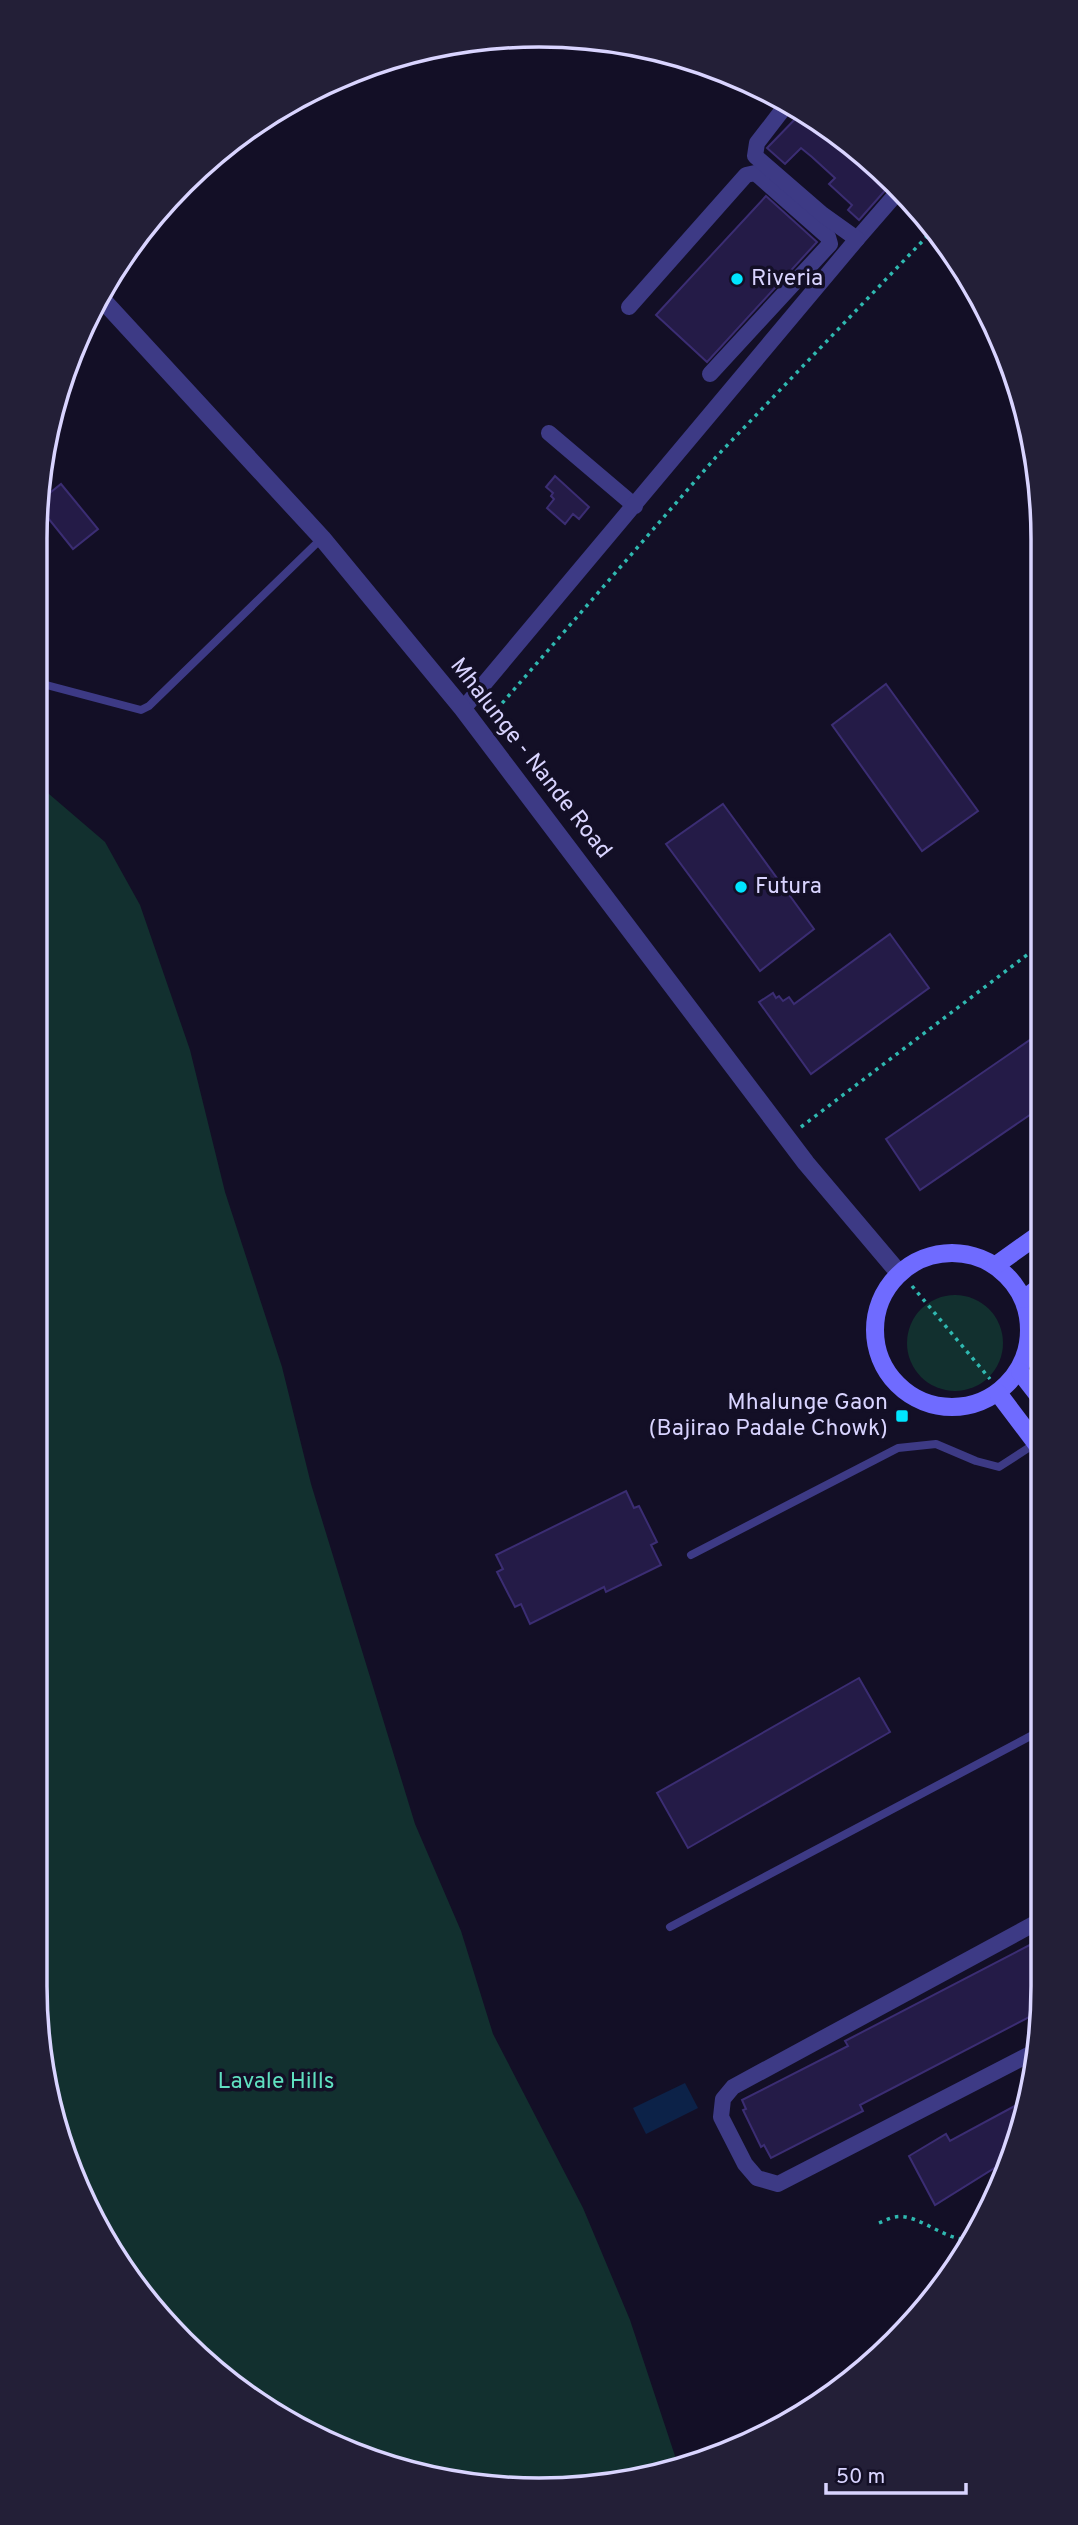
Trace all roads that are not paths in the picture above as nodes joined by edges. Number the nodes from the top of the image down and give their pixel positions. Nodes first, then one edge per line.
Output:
1 (781, 111) edge
2 (893, 198) edge
3 (857, 239) junction
4 (107, 305) edge
5 (629, 307) dead end
6 (762, 317) junction
7 (780, 334) junction
8 (710, 374) dead end
9 (549, 433) dead end
10 (635, 506) junction
11 (322, 538) junction
12 (47, 685) edge
13 (463, 709) junction
14 (1031, 1240) edge
15 (996, 1265) junction
16 (899, 1273) junction
17 (1031, 1294) edge
18 (1024, 1299) junction
19 (1020, 1372) junction
20 (1031, 1386) edge
21 (998, 1393) junction
22 (1031, 1436) edge
23 (1031, 1450) edge
24 (691, 1555) dead end
25 (1031, 1736) edge
26 (1031, 1926) edge
27 (670, 1927) dead end
28 (1026, 2056) edge

1 - 3 street
2 - 3 street
3 - 7 street
4 - 11 street, Mhalunge - Nande Road
5 - 6 street
6 - 7 street
6 - 8 street
7 - 10 street
9 - 10 street
10 - 13 street
11 - 12 lane
11 - 13 street, Mhalunge - Nande Road
13 - 16 street, Mhalunge - Nande Road
14 - 15 main road
15 - 16 main road
15 - 18 main road
16 - 21 main road
17 - 18 main road
18 - 19 main road
19 - 20 main road
19 - 21 main road
21 - 22 main road
23 - 24 lane
25 - 27 lane
26 - 28 street

